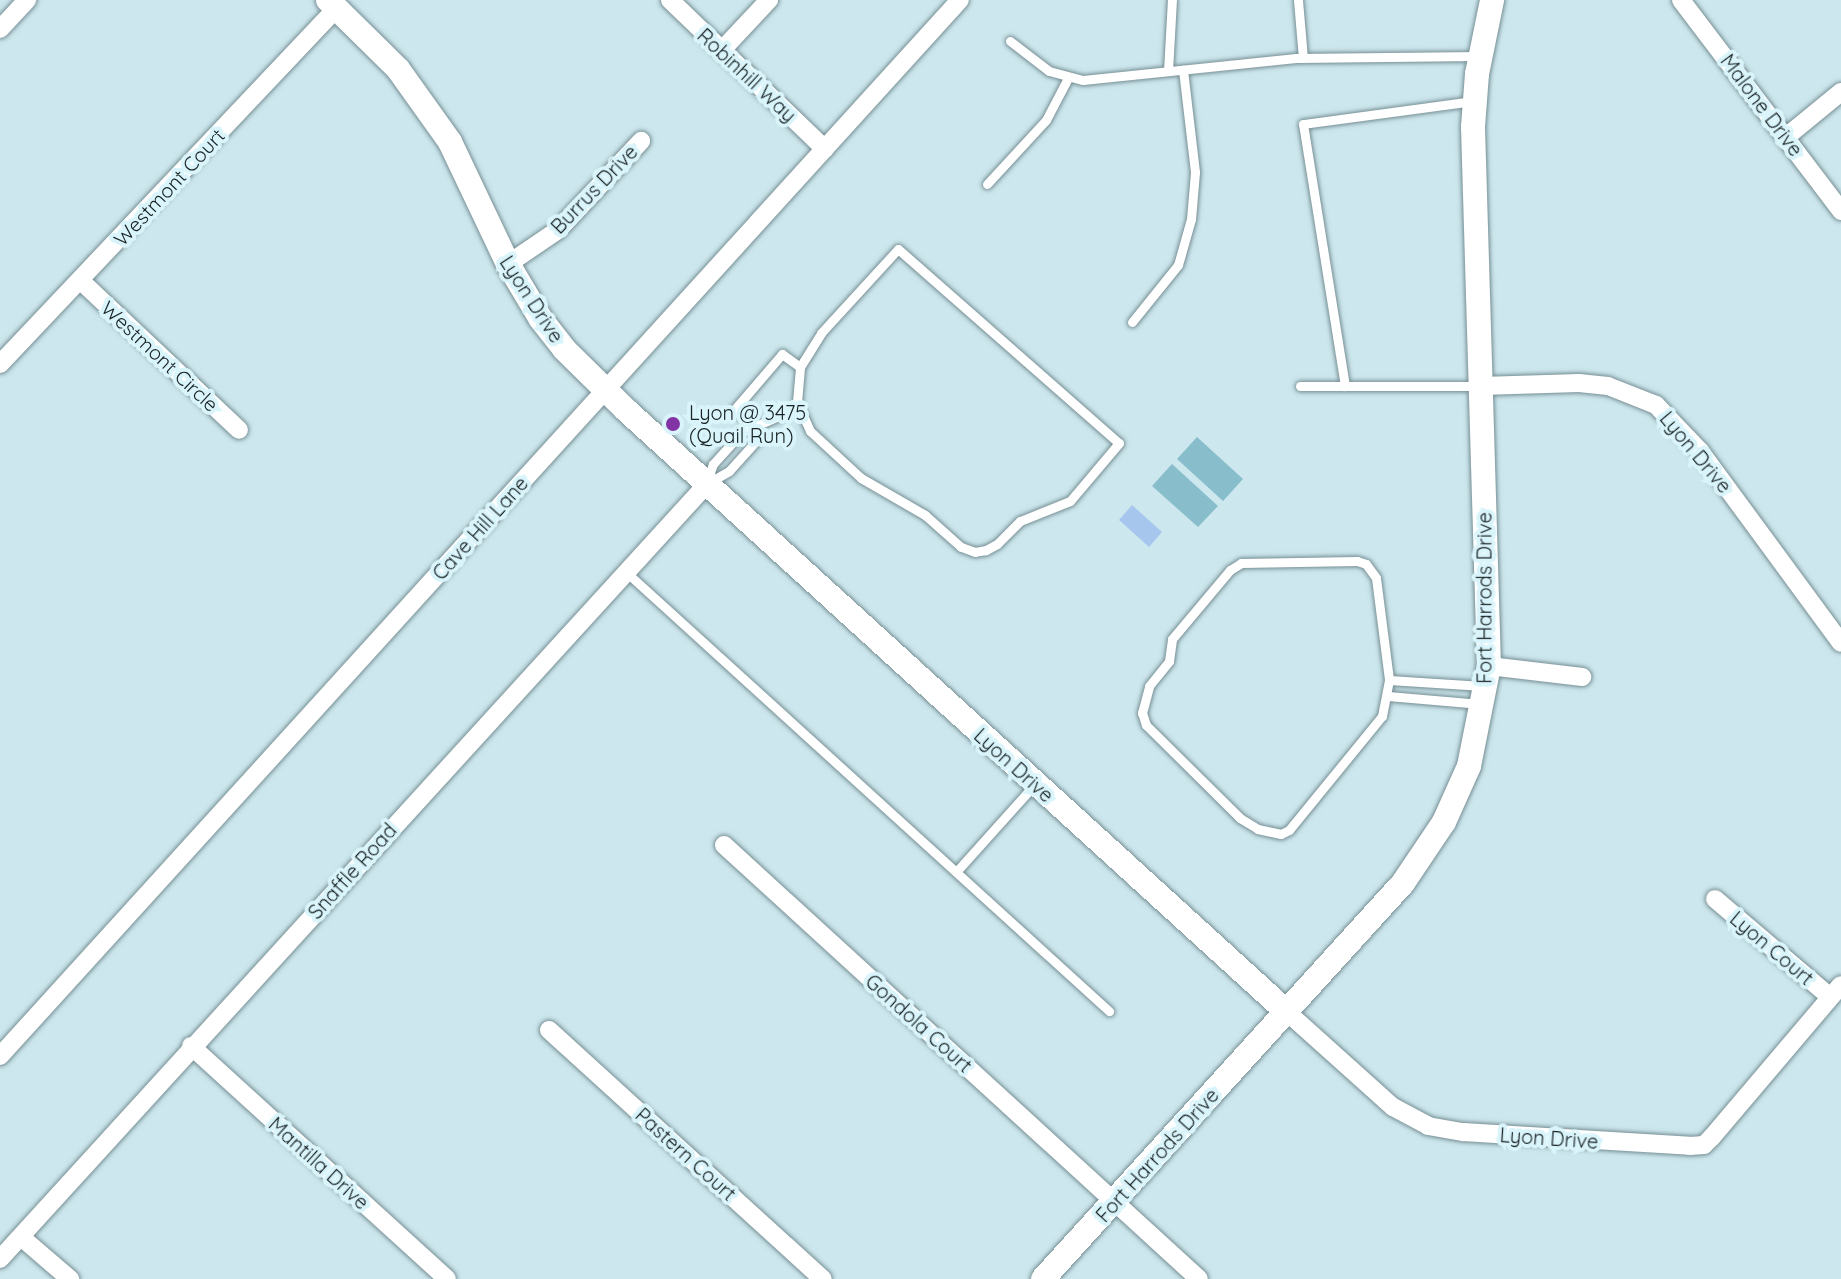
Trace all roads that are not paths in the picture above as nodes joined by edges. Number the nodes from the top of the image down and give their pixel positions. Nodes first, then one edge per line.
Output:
1 (27, 0) edge
2 (670, 0) edge
3 (769, 0) edge
4 (960, 0) edge
5 (1172, 0) edge
6 (1298, 0) edge
7 (1492, 0) edge
8 (1681, 0) edge
9 (332, 4) edge
10 (0, 29) edge
11 (1010, 41) dead end
12 (722, 50) junction
13 (1480, 56) junction
14 (1303, 58) junction
15 (1183, 70) junction
16 (1168, 71) junction
17 (1068, 78) junction
18 (1841, 92) edge
19 (1474, 101) junction
20 (1786, 137) junction
21 (641, 141) dead end
22 (825, 149) junction
23 (987, 184) dead end
24 (1841, 211) edge
25 (508, 264) junction
26 (81, 281) junction
27 (1132, 322) dead end
28 (0, 364) edge
29 (800, 367) junction
30 (1300, 386) dead end
31 (1345, 386) junction
32 (1481, 386) junction
33 (606, 390) junction
34 (799, 407) junction
35 (756, 427) junction
36 (239, 430) dead end
37 (707, 484) junction
38 (626, 572) junction
39 (1841, 643) edge
40 (1582, 677) dead end
41 (1389, 680) junction
42 (1486, 685) junction
43 (1388, 696) junction
44 (1035, 784) junction
45 (724, 845) dead end
46 (956, 872) junction
47 (1715, 899) dead end
48 (1835, 991) edge
49 (1109, 1011) dead end
50 (1287, 1012) junction
51 (549, 1030) dead end
52 (191, 1046) junction
53 (0, 1056) edge
54 (1115, 1201) junction
55 (21, 1237) junction
56 (0, 1259) edge
57 (70, 1279) edge
58 (447, 1279) edge
59 (823, 1279) edge
60 (1043, 1279) edge
61 (1199, 1279) edge

1 - 10 street
2 - 12 street, Robinhill Way
3 - 12 street
4 - 22 street, Cave Hill Lane
5 - 16 lane
6 - 14 lane
7 - 13 street, Fort Harrods Drive
8 - 20 street, Malone Drive
9 - 25 street, Lyon Drive
9 - 26 street, Westmont Court
11 - 17 lane
12 - 22 street, Robinhill Way
13 - 14 lane
13 - 19 street, Fort Harrods Drive
14 - 15 lane
15 - 16 lane
15 - 27 lane
16 - 17 lane
17 - 23 lane
18 - 20 street
19 - 31 lane
19 - 32 street, Fort Harrods Drive
20 - 24 street, Malone Drive
21 - 25 street, Burrus Drive
22 - 33 street, Cave Hill Lane
25 - 33 street, Lyon Drive
26 - 28 street, Westmont Court
26 - 36 street, Westmont Circle
29 - 34 lane
29 - 34 lane
29 - 35 lane
30 - 31 lane
31 - 32 lane
32 - 39 street, Lyon Drive
32 - 42 street, Fort Harrods Drive
33 - 37 street, Lyon Drive
33 - 53 street, Cave Hill Lane
34 - 35 lane
35 - 37 lane
35 - 37 lane
37 - 38 street, Snaffle Road
37 - 44 street, Lyon Drive
38 - 46 lane
38 - 52 street, Snaffle Road
40 - 42 street
41 - 42 lane
41 - 43 lane
41 - 43 lane
42 - 43 lane
42 - 50 street, Fort Harrods Drive
44 - 46 lane
44 - 50 street, Lyon Drive
45 - 54 street, Gondola Court
46 - 49 lane
47 - 48 street, Lyon Court
48 - 50 street, Lyon Drive
50 - 54 street, Fort Harrods Drive
51 - 59 street, Pastern Court
52 - 55 street, Snaffle Road
52 - 58 street, Mantilla Drive
54 - 60 street, Fort Harrods Drive
54 - 61 street, Gondola Court
55 - 56 street, Snaffle Road
55 - 57 street

